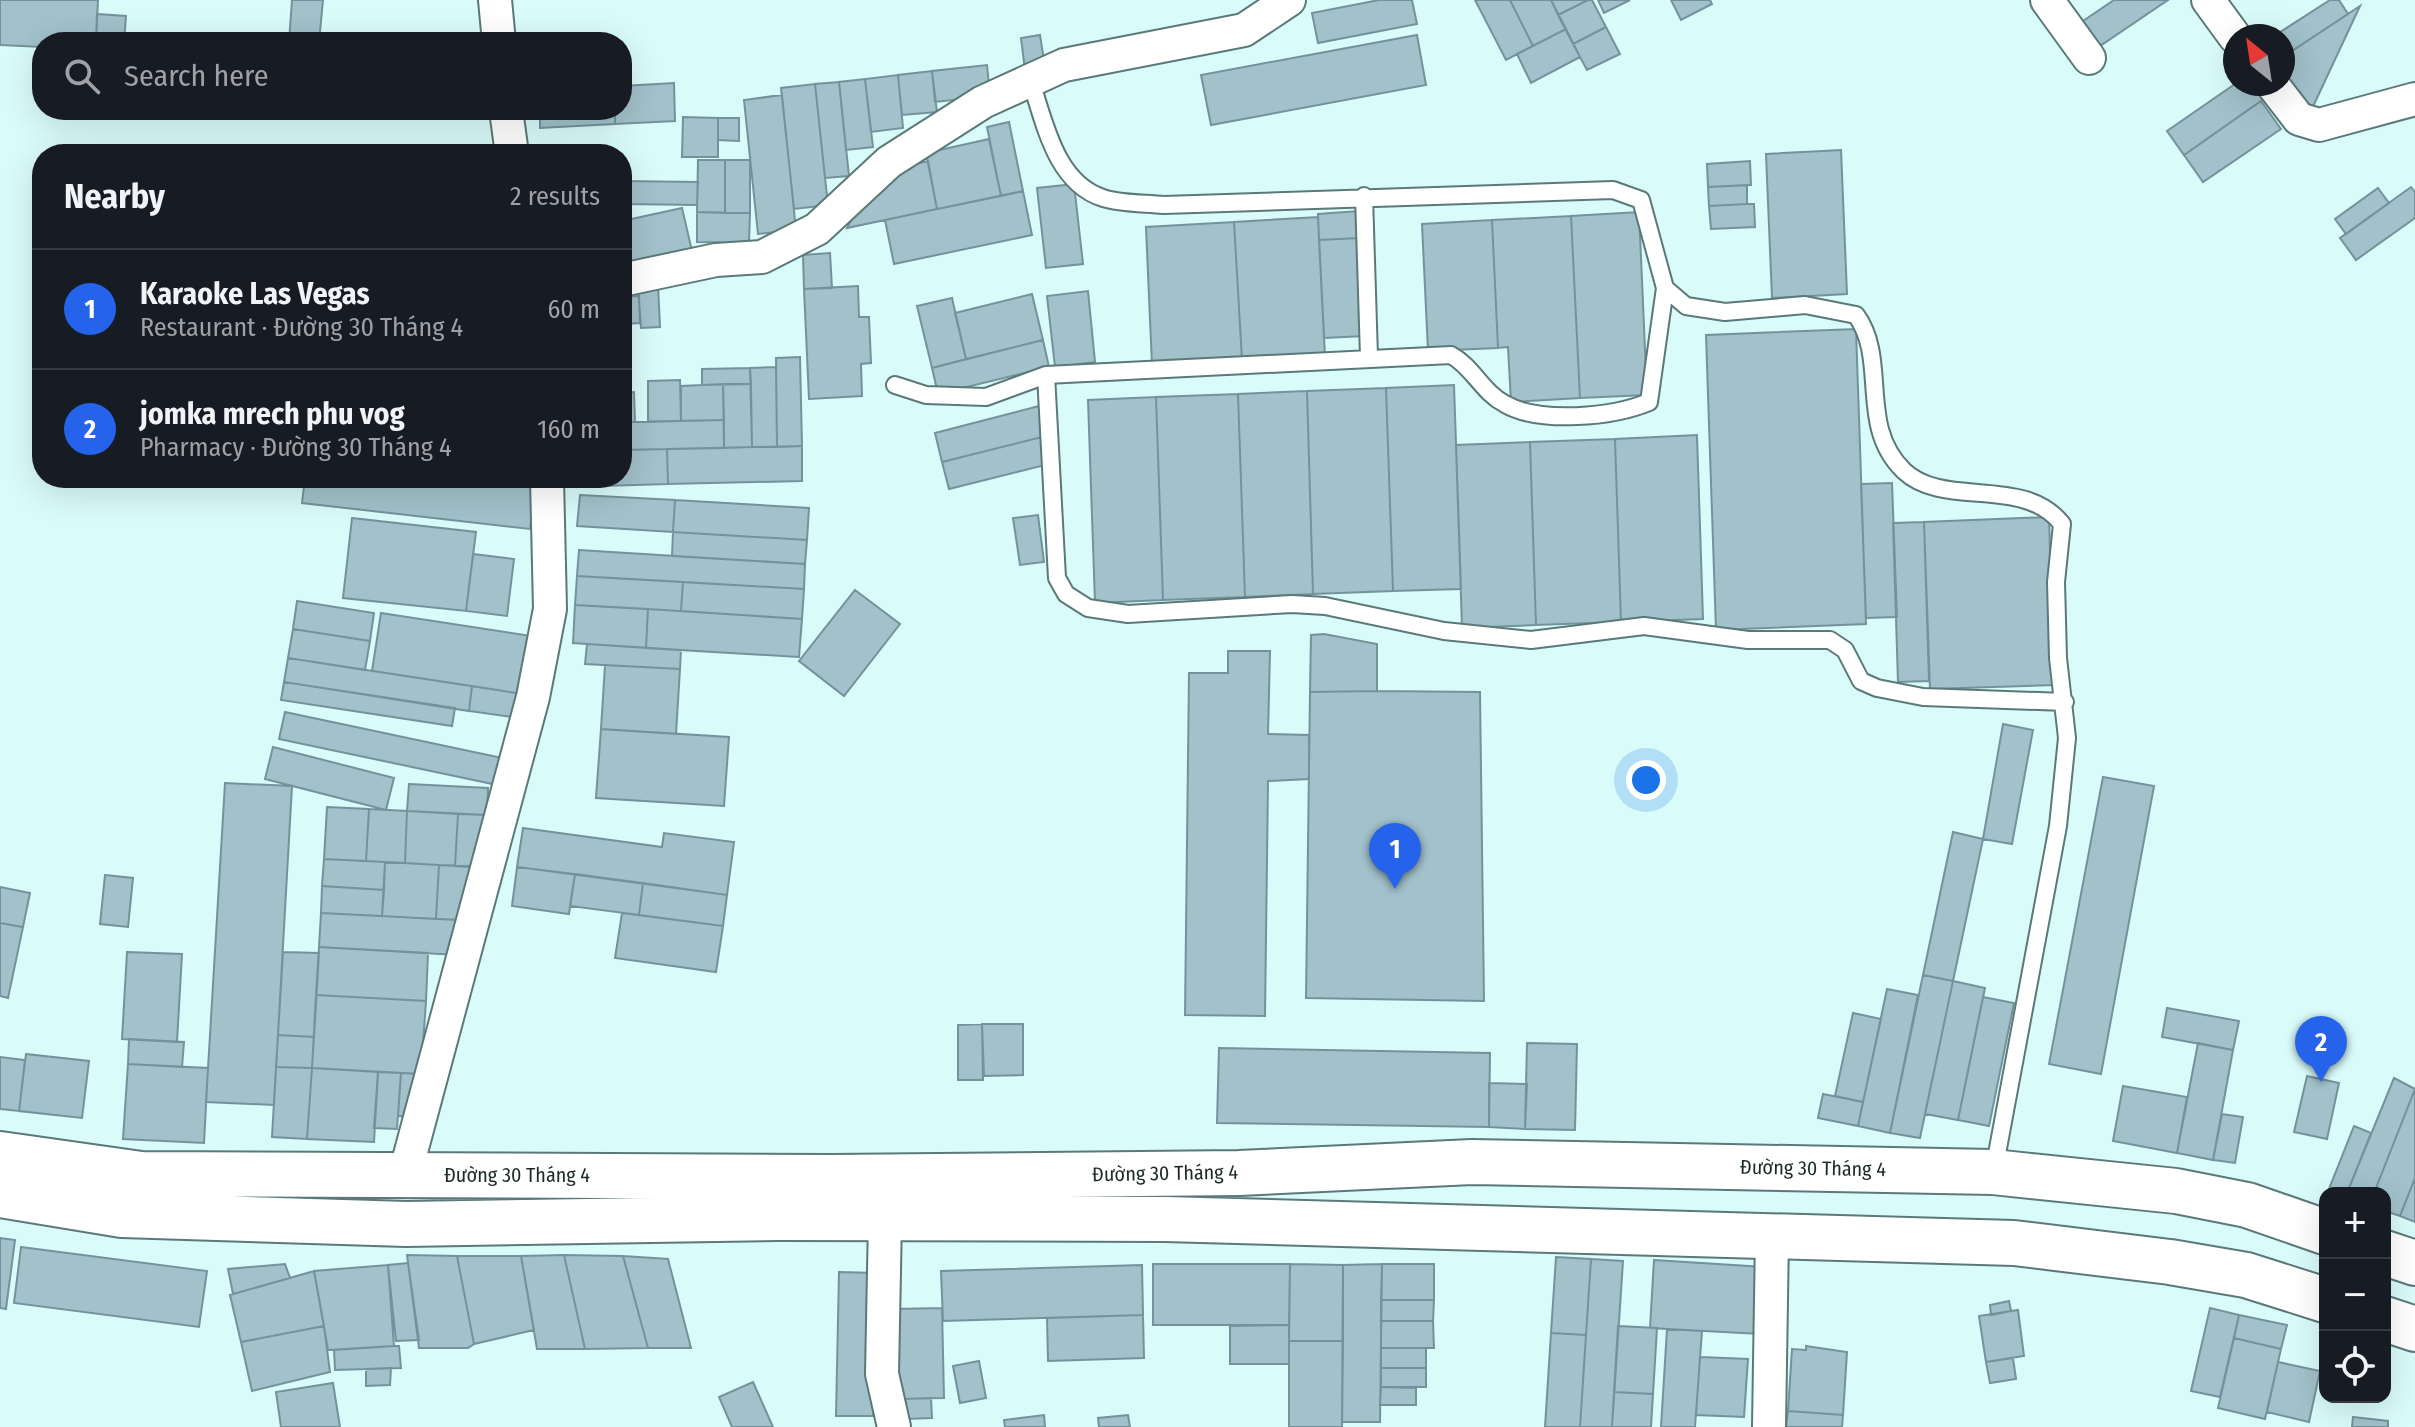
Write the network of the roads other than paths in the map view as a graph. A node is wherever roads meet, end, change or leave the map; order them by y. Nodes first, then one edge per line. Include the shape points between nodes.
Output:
1 (495, 0) edge
2 (1289, 0) edge
3 (2047, 0) edge
4 (2208, 0) edge
5 (2226, 24) edge
6 (498, 32) edge
7 (2089, 58) dead end
8 (1031, 82) junction
9 (2281, 96) edge
10 (2415, 99) edge
11 (507, 120) edge
12 (511, 144) edge
13 (1364, 196) junction
14 (632, 278) edge
15 (1665, 288) junction
16 (1369, 357) junction
17 (1046, 375) junction
18 (895, 385) dead end
19 (547, 488) edge
20 (2065, 702) junction
21 (0, 1154) edge
22 (1472, 1162) junction
23 (1993, 1172) junction
24 (405, 1174) junction
25 (0, 1195) edge
26 (885, 1219) junction
27 (406, 1224) junction
28 (1461, 1230) junction
29 (2319, 1230) edge
30 (1772, 1236) junction
31 (2391, 1255) edge
32 (2415, 1263) edge
33 (2319, 1298) edge
34 (2391, 1321) edge
35 (2415, 1329) edge
36 (894, 1427) edge
37 (1769, 1427) edge

1 - 6 street
2 - 8 street via 1244,30 1064,65
3 - 7 street
4 - 5 street
8 - 13 lane via 1056,154 1079,186 1104,199 1164,205
8 - 14 street via 937,129 889,162 817,229 762,257 716,260
9 - 10 street via 2299,119 2319,125
11 - 12 street
13 - 15 lane via 1613,190 1641,200
13 - 16 lane
15 - 16 lane via 1649,402 1625,412 1538,415 1505,404 1451,355
15 - 20 lane via 1686,306 1725,312 1805,305 1856,315 1867,341 1879,429 1889,454 1905,472 1940,488 2044,504 2055,515 2062,524 2056,582
16 - 17 lane
17 - 18 lane via 986,397 926,395
17 - 20 lane via 1057,578 1066,594 1088,608 1128,614 1325,606 1444,631 1531,640 1644,626 1748,640 1830,640 1845,650 1861,681 1877,688 1923,697
19 - 24 street via 550,609 533,697
20 - 23 lane via 2067,738 2058,826
21 - 24 main road, Đường 30 Tháng 4 via 141,1174
22 - 23 main road, Đường 30 Tháng 4
22 - 24 main road, Đường 30 Tháng 4 via 1224,1173
22 - 28 main road
23 - 29 main road, Đường 30 Tháng 4 via 2176,1191 2247,1205
24 - 27 main road
25 - 27 main road via 122,1215
26 - 27 main road
26 - 28 main road via 1193,1219
26 - 36 street via 882,1374
28 - 30 main road
30 - 33 main road via 2029,1245 2246,1275
30 - 37 street
31 - 32 main road
34 - 35 main road

